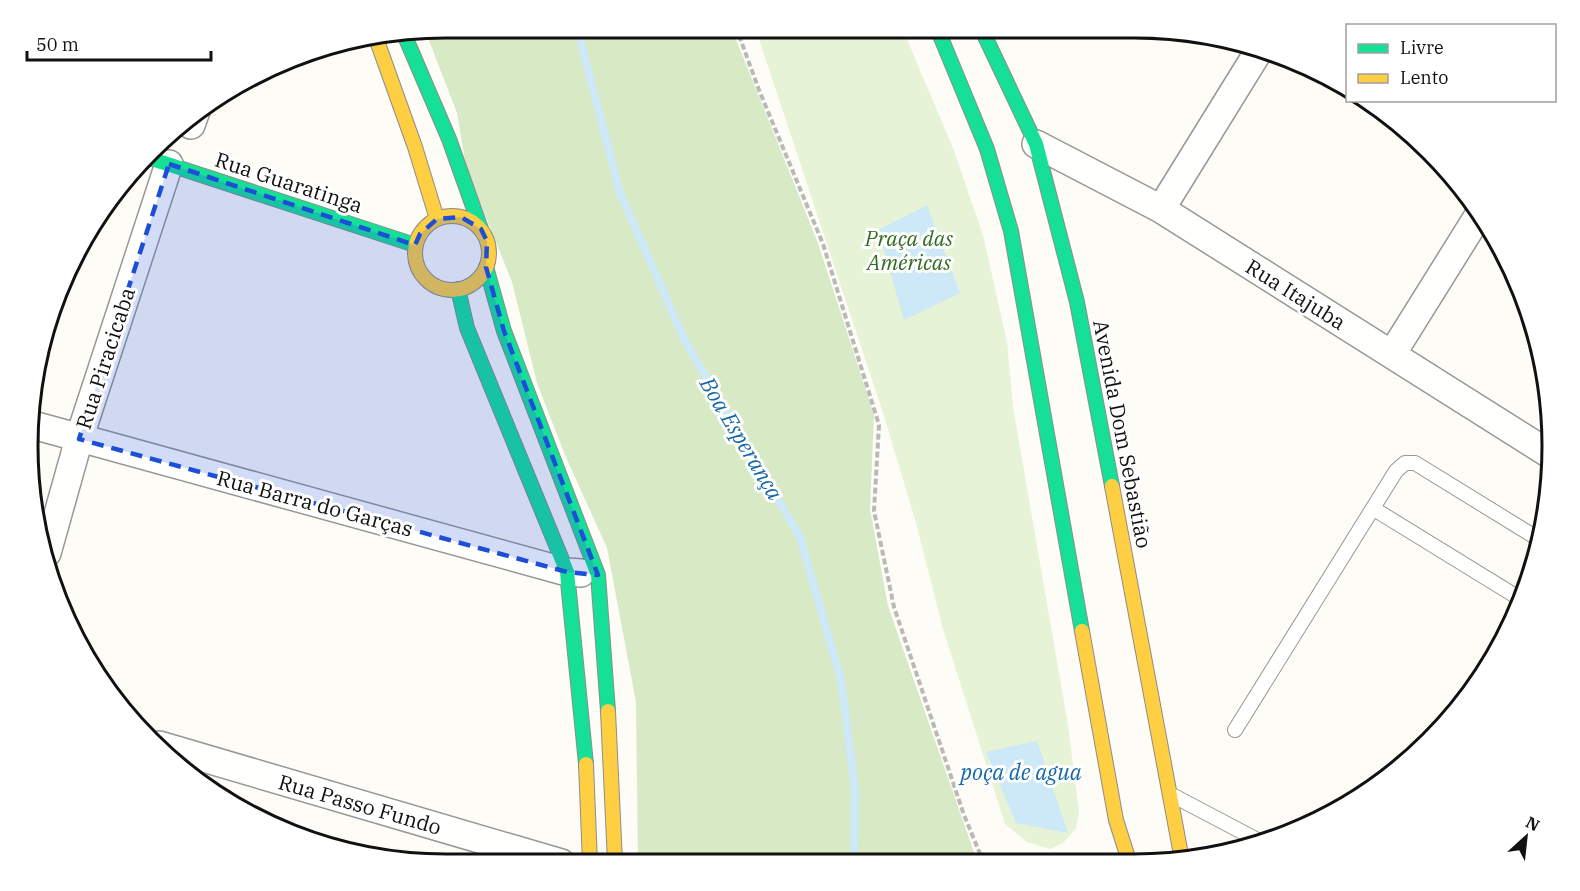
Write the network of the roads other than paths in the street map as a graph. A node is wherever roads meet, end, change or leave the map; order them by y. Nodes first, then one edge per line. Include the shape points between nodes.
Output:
1 (941, 38) edge
2 (986, 38) edge
3 (406, 39) edge
4 (378, 43) edge
5 (1256, 56) edge
6 (1036, 144) junction
7 (159, 161) edge
8 (1161, 209) junction
9 (437, 219) junction
10 (1475, 221) edge
11 (481, 229) junction
12 (415, 245) junction
13 (486, 267) junction
14 (458, 289) junction
15 (1392, 354) junction
16 (38, 427) edge
17 (79, 439) junction
18 (1542, 449) edge
19 (1374, 510) junction
20 (1533, 535) edge
21 (49, 543) edge
22 (567, 572) junction
23 (598, 575) junction
24 (1514, 595) edge
25 (1235, 730) dead end
26 (173, 749) edge
27 (1168, 793) junction
28 (1251, 837) edge
29 (1180, 851) edge
30 (530, 854) edge
31 (590, 854) edge
32 (615, 854) edge
33 (1127, 854) edge

1 - 33 street via 987,149 1011,231 1116,820
2 - 6 street, Avenida Dom Sebastião
3 - 11 street via 449,139
4 - 9 street
5 - 8 street
6 - 8 street, Rua Itajuba
6 - 27 street, Avenida Dom Sebastião via 1077,302
7 - 12 street, Rua Guaratinga
7 - 17 street, Rua Piracicaba
8 - 15 street, Rua Itajuba
9 - 11 street via 461,217
9 - 12 street via 420,234
10 - 15 street
11 - 13 street via 489,254
12 - 14 street via 415,259 430,283 443,289
13 - 14 street via 479,278
13 - 23 street via 504,331
14 - 22 street via 467,328
15 - 18 street, Rua Itajuba
16 - 17 street, Rua Barra do Garças
17 - 21 street, Rua Piracicaba
17 - 22 street, Rua Barra do Garças
19 - 20 lane via 1396,471 1405,463 1415,462
19 - 24 lane
19 - 25 lane
22 - 23 street, Rua Barra do Garças
22 - 31 street via 586,765
23 - 32 street
26 - 30 street, Rua Passo Fundo
27 - 28 lane
27 - 29 street, Avenida Dom Sebastião

